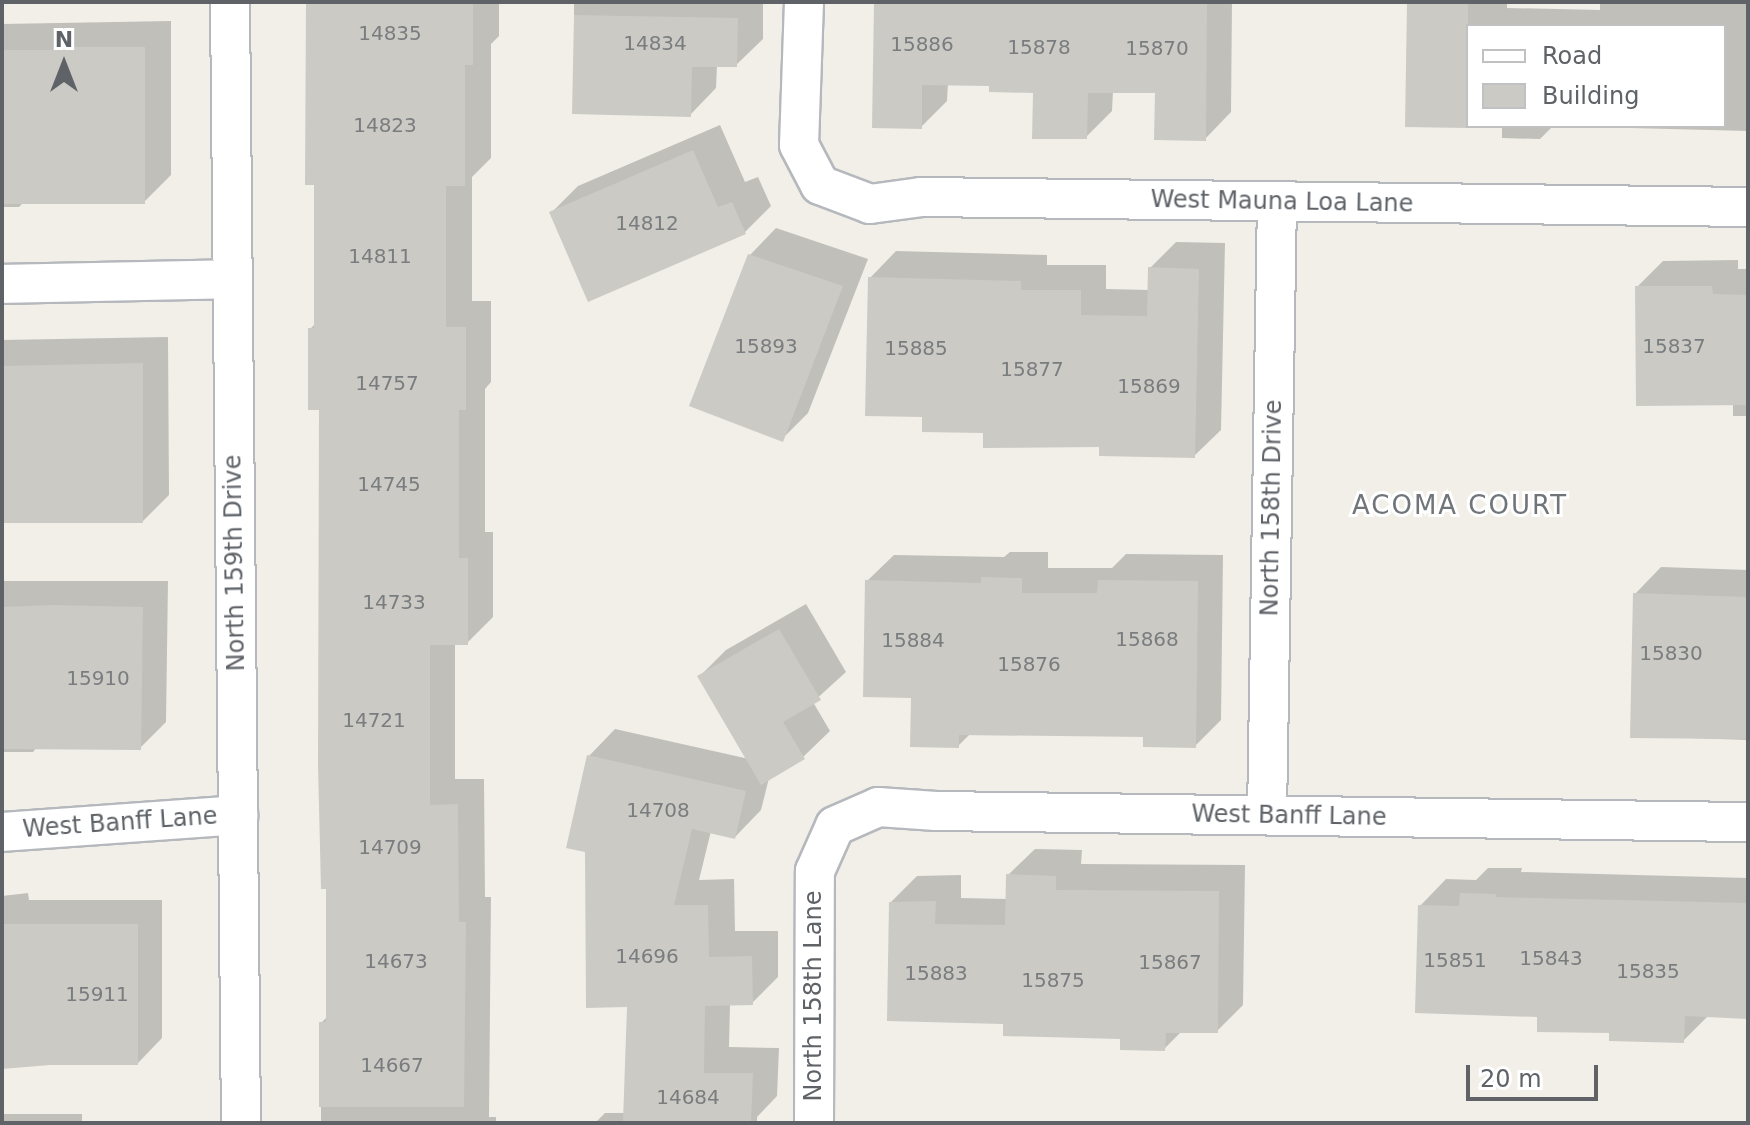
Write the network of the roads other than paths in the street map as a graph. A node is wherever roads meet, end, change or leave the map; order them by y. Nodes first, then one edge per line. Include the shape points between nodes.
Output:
1 (230, 2) edge
2 (804, 2) edge
3 (1277, 202) junction
4 (1748, 207) edge
5 (233, 279) junction
6 (2, 284) edge
7 (238, 815) junction
8 (1267, 815) junction
9 (1748, 822) edge
10 (835, 826) joint
11 (2, 832) edge
12 (241, 1123) edge
13 (814, 1123) edge

1 - 5 street, North 159th Drive
2 - 3 street, West Mauna Loa Lane via 799,145 820,185 870,204 921,197
3 - 4 street, West Mauna Loa Lane
3 - 8 street, North 158th Drive
5 - 6 street
5 - 7 street, North 159th Drive
7 - 11 street, West Banff Lane
7 - 12 street, North 159th Drive
8 - 9 street, West Banff Lane
8 - 10 street, West Banff Lane via 878,807
10 - 13 street, North 158th Lane via 815,871

